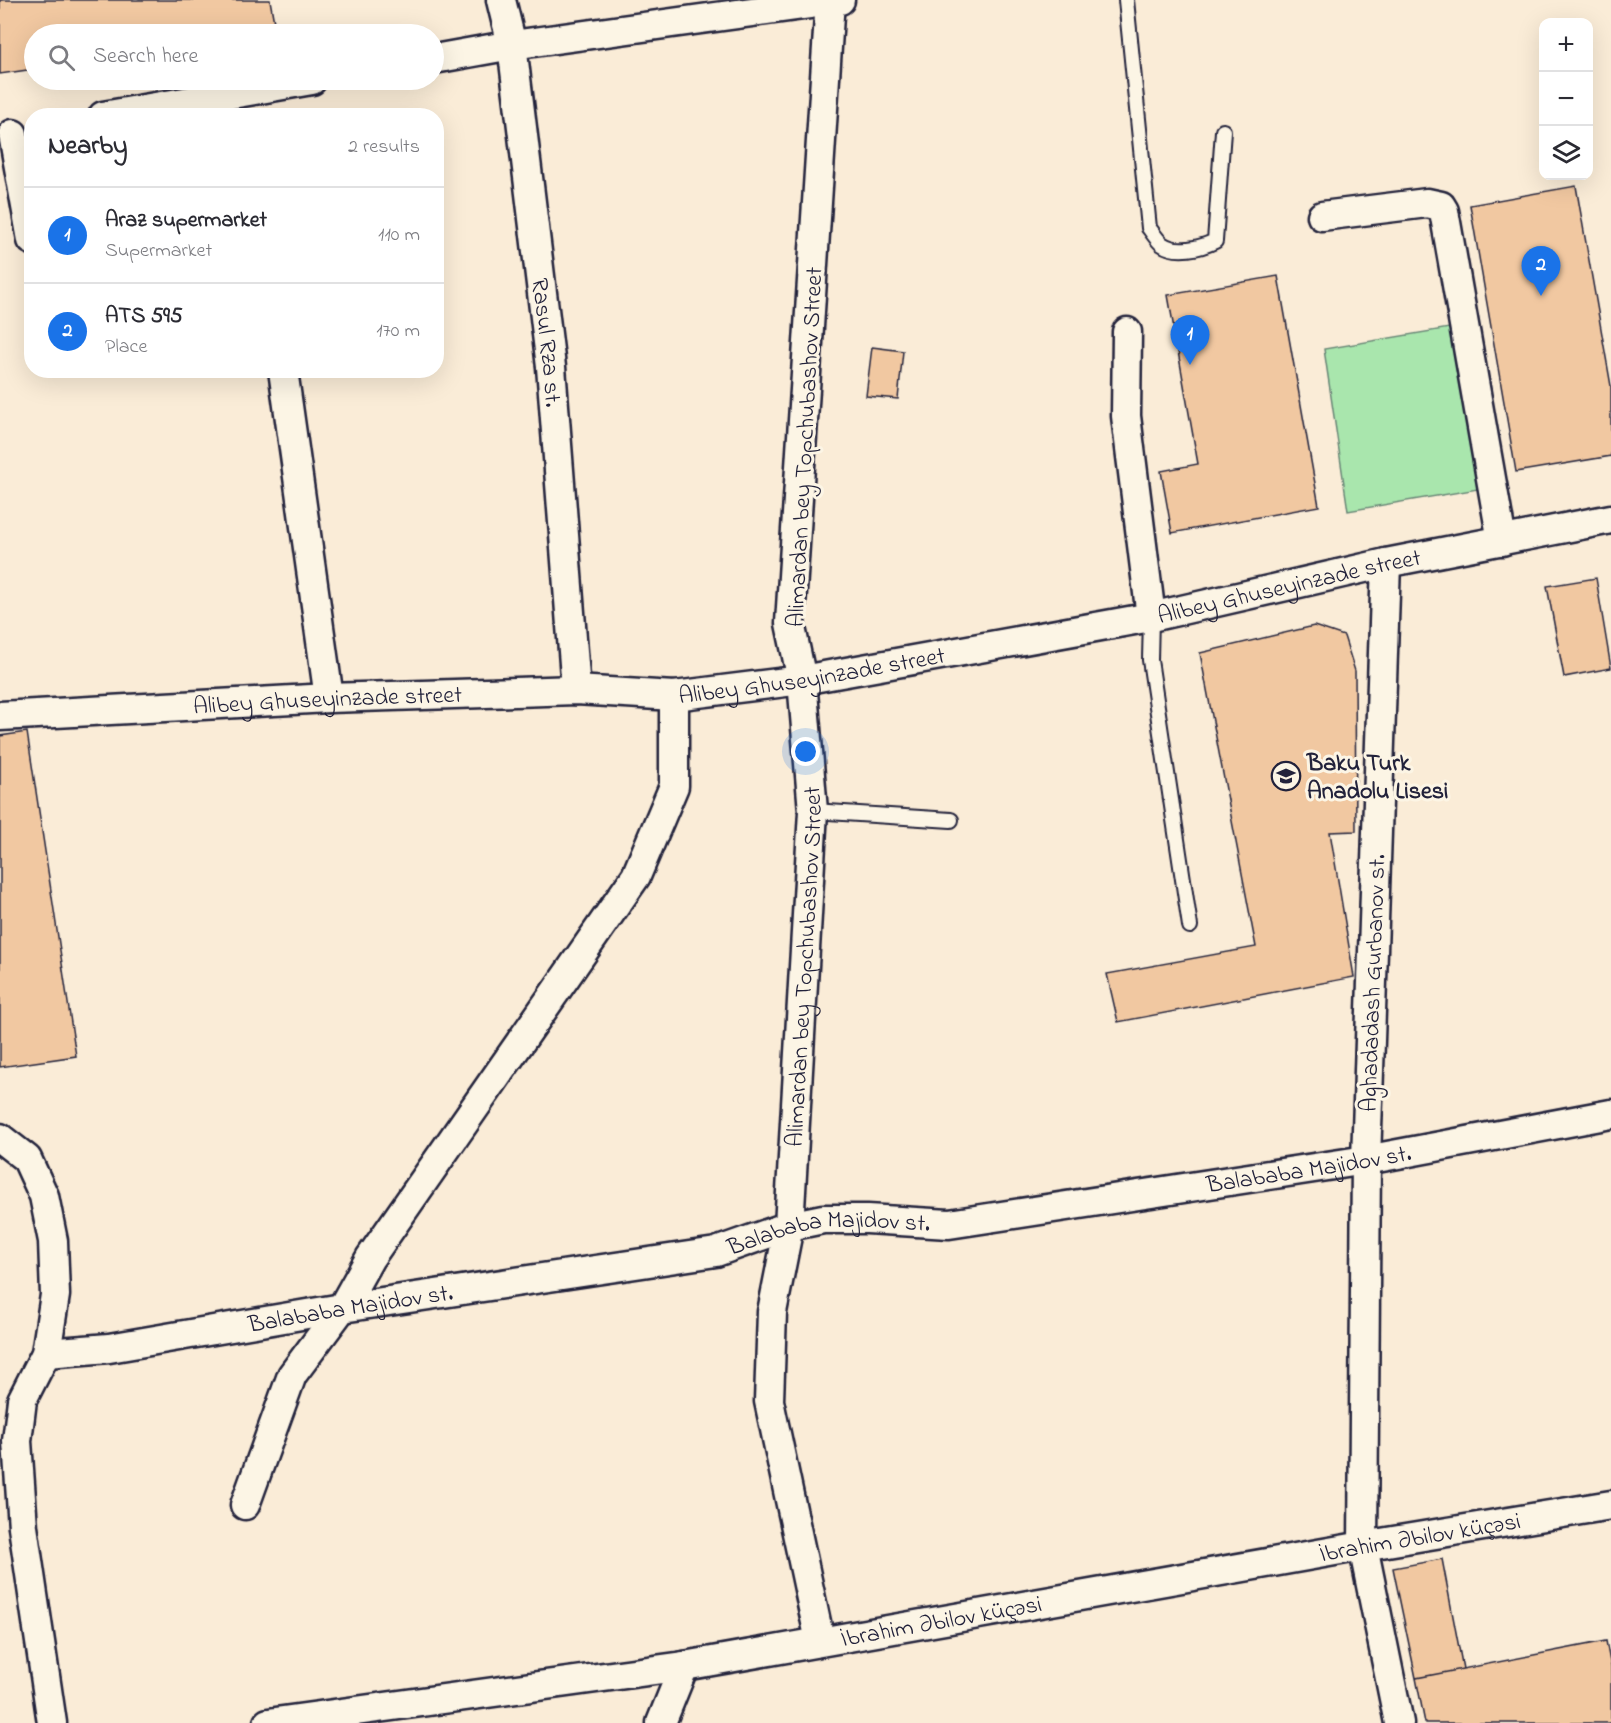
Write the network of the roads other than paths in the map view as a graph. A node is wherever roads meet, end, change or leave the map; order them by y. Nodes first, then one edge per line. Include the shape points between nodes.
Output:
1 (501, 0) edge
2 (833, 0) edge
3 (1126, 0) edge
4 (512, 45) junction
5 (444, 57) edge
6 (254, 90) edge
7 (149, 108) edge
8 (1223, 131) dead end
9 (15, 134) edge
10 (24, 190) edge
11 (1322, 216) dead end
12 (1127, 332) dead end
13 (284, 378) edge
14 (1611, 519) edge
15 (1502, 541) junction
16 (1386, 564) junction
17 (1151, 617) junction
18 (802, 680) junction
19 (576, 690) junction
20 (674, 696) junction
21 (329, 698) junction
22 (0, 716) edge
23 (813, 811) junction
24 (951, 820) dead end
25 (1190, 926) dead end
26 (1611, 1114) edge
27 (0, 1138) edge
28 (1366, 1160) junction
29 (789, 1226) junction
30 (342, 1308) junction
31 (46, 1353) junction
32 (245, 1505) dead end
33 (1611, 1505) edge
34 (1363, 1546) junction
35 (820, 1641) junction
36 (684, 1666) junction
37 (52, 1723) edge
38 (268, 1723) edge
39 (660, 1723) edge
40 (1399, 1723) edge

1 - 4 street, Rasul Rza st.
2 - 4 street
2 - 18 street, Alimardan bey Topchubashov Street via 790,623
3 - 8 lane via 1149,228 1164,245 1190,250 1215,241
4 - 5 street
4 - 19 street, Rasul Rza st. via 551,367
6 - 7 street
9 - 10 street
11 - 15 street via 1426,203 1441,206 1444,211
12 - 17 street via 1126,416
13 - 21 street
14 - 15 street, Alibey Ghuseyinzade street
15 - 16 street, Alibey Ghuseyinzade street
16 - 17 street, Alibey Ghuseyinzade street
16 - 28 street, Aghadadash Gurbanov st.
17 - 18 street, Alibey Ghuseyinzade street
17 - 25 lane via 1150,660
18 - 20 street, Alibey Ghuseyinzade street
18 - 23 street, Alimardan bey Topchubashov Street
19 - 20 street, Alibey Ghuseyinzade street
19 - 21 street, Alibey Ghuseyinzade street
20 - 30 street via 674,786 636,876 370,1258
21 - 22 street, Alibey Ghuseyinzade street
23 - 24 lane
23 - 29 street, Alimardan bey Topchubashov Street
26 - 28 street, Balababa Majidov st.
27 - 31 street via 27,1160 44,1196 49,1219 55,1295
28 - 29 street, Balababa Majidov st. via 950,1224 824,1219
28 - 34 street, Aghadadash Gurbanov st.
29 - 30 street, Balababa Majidov st. via 716,1252
29 - 35 street, Alimardan bey Topchubashov Street via 772,1312 769,1401
30 - 31 street, Balababa Majidov st. via 110,1348
30 - 32 street via 292,1375
31 - 37 street via 22,1400 17,1441 22,1527
33 - 34 street, İbrahim Əbilov küçəsi
34 - 35 street, İbrahim Əbilov küçəsi
34 - 40 street, Aghadadash Gurbanov st.
35 - 36 street, İbrahim Əbilov küçəsi
36 - 38 street, İbrahim Əbilov küçəsi
36 - 39 street

